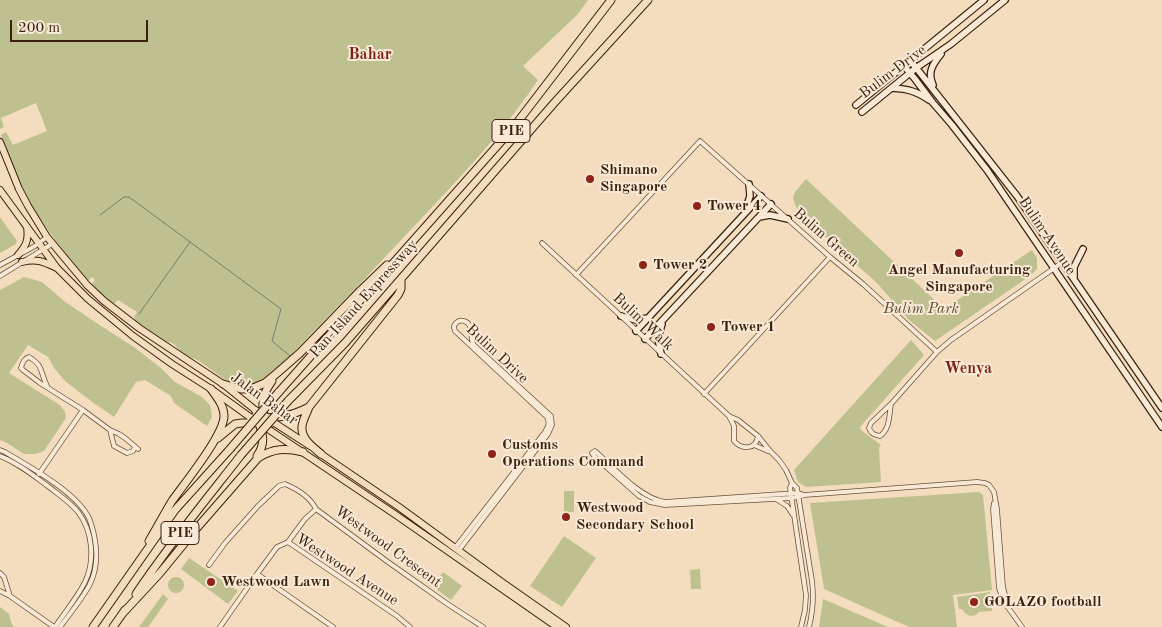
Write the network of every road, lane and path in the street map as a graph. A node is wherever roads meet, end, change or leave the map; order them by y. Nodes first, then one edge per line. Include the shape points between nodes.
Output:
1 (611, 0) edge
2 (648, 0) edge
3 (984, 0) edge
4 (1005, 0) edge
5 (951, 44) junction
6 (910, 60) junction
7 (904, 66) junction
8 (916, 68) junction
9 (910, 73) junction
10 (892, 88) junction
11 (934, 90) junction
12 (932, 103) junction
13 (856, 105) joint
14 (862, 112) joint
15 (0, 142) edge
16 (749, 184) junction
17 (0, 190) edge
18 (761, 196) junction
19 (770, 204) junction
20 (744, 214) junction
21 (759, 217) junction
22 (788, 219) junction
23 (27, 226) junction
24 (47, 237) junction
25 (39, 242) junction
26 (52, 244) junction
27 (542, 244) dead end
28 (44, 249) junction
29 (1083, 249) dead end
30 (401, 254) junction
31 (18, 255) junction
32 (830, 257) junction
33 (22, 262) junction
34 (1063, 262) junction
35 (0, 265) edge
36 (57, 268) junction
37 (1054, 269) junction
38 (576, 275) junction
39 (0, 276) edge
40 (1074, 278) junction
41 (402, 279) junction
42 (620, 316) junction
43 (648, 318) junction
44 (664, 320) junction
45 (636, 331) junction
46 (645, 339) junction
47 (938, 352) junction
48 (661, 354) junction
49 (276, 374) junction
50 (223, 384) junction
51 (47, 386) junction
52 (211, 389) junction
53 (704, 394) junction
54 (891, 404) junction
55 (309, 407) junction
56 (1162, 408) edge
57 (83, 410) junction
58 (729, 416) junction
59 (262, 420) junction
60 (1162, 427) edge
61 (110, 430) junction
62 (758, 436) junction
63 (212, 443) junction
64 (754, 444) junction
65 (0, 450) edge
66 (302, 452) junction
67 (770, 452) junction
68 (321, 454) junction
69 (0, 456) edge
70 (253, 463) junction
71 (39, 473) junction
72 (36, 478) junction
73 (792, 483) junction
74 (791, 495) junction
75 (798, 495) junction
76 (774, 498) junction
77 (399, 507) junction
78 (316, 509) junction
79 (396, 516) junction
80 (794, 517) junction
81 (288, 542) junction
82 (457, 549) junction
83 (141, 559) junction
84 (209, 565) dead end
85 (0, 573) edge
86 (257, 574) junction
87 (0, 591) edge
88 (10, 596) junction
89 (123, 613) junction
90 (54, 627) edge
91 (60, 627) edge
92 (93, 627) edge
93 (113, 627) edge
94 (220, 627) edge
95 (332, 627) edge
96 (410, 627) edge
97 (484, 627) edge
98 (556, 627) edge
99 (566, 627) edge
100 (801, 627) edge
101 (809, 627) edge
102 (1022, 627) edge

1 - 30 highway, Pan-Island Expressway / PIE via 513,128
2 - 41 highway, Pan-Island Expressway / PIE
3 - 6 street, Bulim Drive
4 - 5 street, Bulim Drive
5 - 8 street, Bulim Drive
5 - 11 street via 934,63 930,74
6 - 7 street, Bulim Drive
6 - 8 street, Bulim Avenue
7 - 9 street, Bulim Avenue
7 - 13 street, Bulim Drive
8 - 9 street, Bulim Drive
8 - 11 street, Bulim Avenue
9 - 10 street, Bulim Drive
9 - 12 street, Bulim Avenue
10 - 12 street via 911,90
10 - 14 street, Bulim Drive
11 - 34 street, Bulim Avenue via 1017,196
12 - 37 street, Bulim Avenue via 987,170
13 - 14 street, Bulim Drive
15 - 24 main road, Jalan Bahar via 24,197
16 - 18 street, Bulim Green
16 - 20 street via 749,203
16 - 38 street, Bulim Green via 700,141
17 - 23 main road, Jalan Bahar
18 - 19 street, Bulim Green
18 - 20 street
19 - 21 street
19 - 22 street, Bulim Green
20 - 43 street
21 - 22 street
21 - 44 street
22 - 32 street, Bulim Green
23 - 25 main road, Jalan Bahar
23 - 31 main road via 28,238
24 - 25 street
24 - 26 main road, Jalan Bahar
25 - 28 main road, Jalan Bahar
25 - 31 street
26 - 28 street
26 - 50 main road, Jalan Bahar via 104,301
27 - 38 street, Bulim Walk
28 - 33 street
28 - 36 main road, Jalan Bahar
29 - 40 street via 1074,267
30 - 49 highway
30 - 83 highway, Pan-Island Expressway / PIE, bridge via 175,510
31 - 35 street
32 - 47 street, Bulim Green
32 - 53 street
33 - 36 main road via 41,261
33 - 39 street
34 - 37 street
34 - 40 street, Bulim Avenue
36 - 52 main road, Jalan Bahar via 126,330
37 - 47 street via 950,340
37 - 60 street, Bulim Avenue
38 - 42 street, Bulim Walk
40 - 56 street, Bulim Avenue
41 - 55 highway via 394,299
41 - 89 highway, Pan-Island Expressway / PIE, bridge via 241,456 163,555
42 - 43 street via 636,320
42 - 45 street, Bulim Walk
43 - 45 street
44 - 46 street
44 - 48 street via 658,338
45 - 46 street, Bulim Walk
46 - 48 street, Bulim Walk
47 - 54 street
48 - 53 street, Bulim Walk
49 - 50 highway via 251,390
49 - 59 highway via 263,398
50 - 59 main road, Jalan Bahar
51 - 51 street via 21,368 26,358 38,362
51 - 57 street
52 - 59 main road, Jalan Bahar
52 - 63 highway via 221,404 224,416 222,427
53 - 58 street, Bulim Walk
54 - 54 street via 885,432 880,436 874,435 869,428
55 - 59 highway via 296,414
55 - 68 highway via 302,426 303,434
57 - 61 street
57 - 71 street
58 - 62 street, Bulim Walk
58 - 64 street, Bulim Walk via 738,446 746,448
59 - 63 highway via 235,424
59 - 66 main road, Jalan Bahar
59 - 68 main road, Jalan Bahar
59 - 70 highway via 263,444
61 - 61 street via 125,438 135,450 127,453 114,446
62 - 64 street
62 - 67 street, Bulim Walk
63 - 83 highway via 171,503
64 - 67 street, Bulim Walk
65 - 71 street
66 - 70 highway via 277,449 265,453
66 - 79 main road, Jalan Bahar
67 - 73 street, Bulim Walk via 779,460
68 - 77 main road, Jalan Bahar
69 - 72 street
70 - 89 highway
71 - 72 street
71 - 91 street via 77,502 88,518 95,538 96,561 91,580
72 - 90 street via 79,514 90,538 85,582
73 - 74 street
73 - 75 street, Bulim Walk
74 - 75 street
74 - 76 street
74 - 76 street via 658,501 642,493 595,451 592,453 639,496 655,504
74 - 80 street
75 - 101 street via 814,594
75 - 102 street via 978,482 989,485 995,501 999,588 1004,602
76 - 80 street via 787,506
77 - 79 main road via 402,513
77 - 82 main road, Jalan Bahar
78 - 81 street, Westwood Crescent
78 - 84 street via 310,500 283,484 258,506
78 - 97 street, Westwood Crescent via 448,605
79 - 98 main road, Jalan Bahar
80 - 100 street via 806,594
81 - 86 street, Westwood Avenue via 277,547
81 - 96 street, Westwood Avenue
82 - 82 street, Bulim Drive via 549,424 547,417 455,332 455,324 461,320 471,328 472,342 476,347 551,416 552,425
82 - 99 main road, Jalan Bahar
83 - 92 highway, Pan-Island Expressway / PIE
85 - 88 street
86 - 94 street, Westwood Avenue
86 - 95 street
87 - 88 street
88 - 90 street
89 - 93 highway, Pan-Island Expressway / PIE

